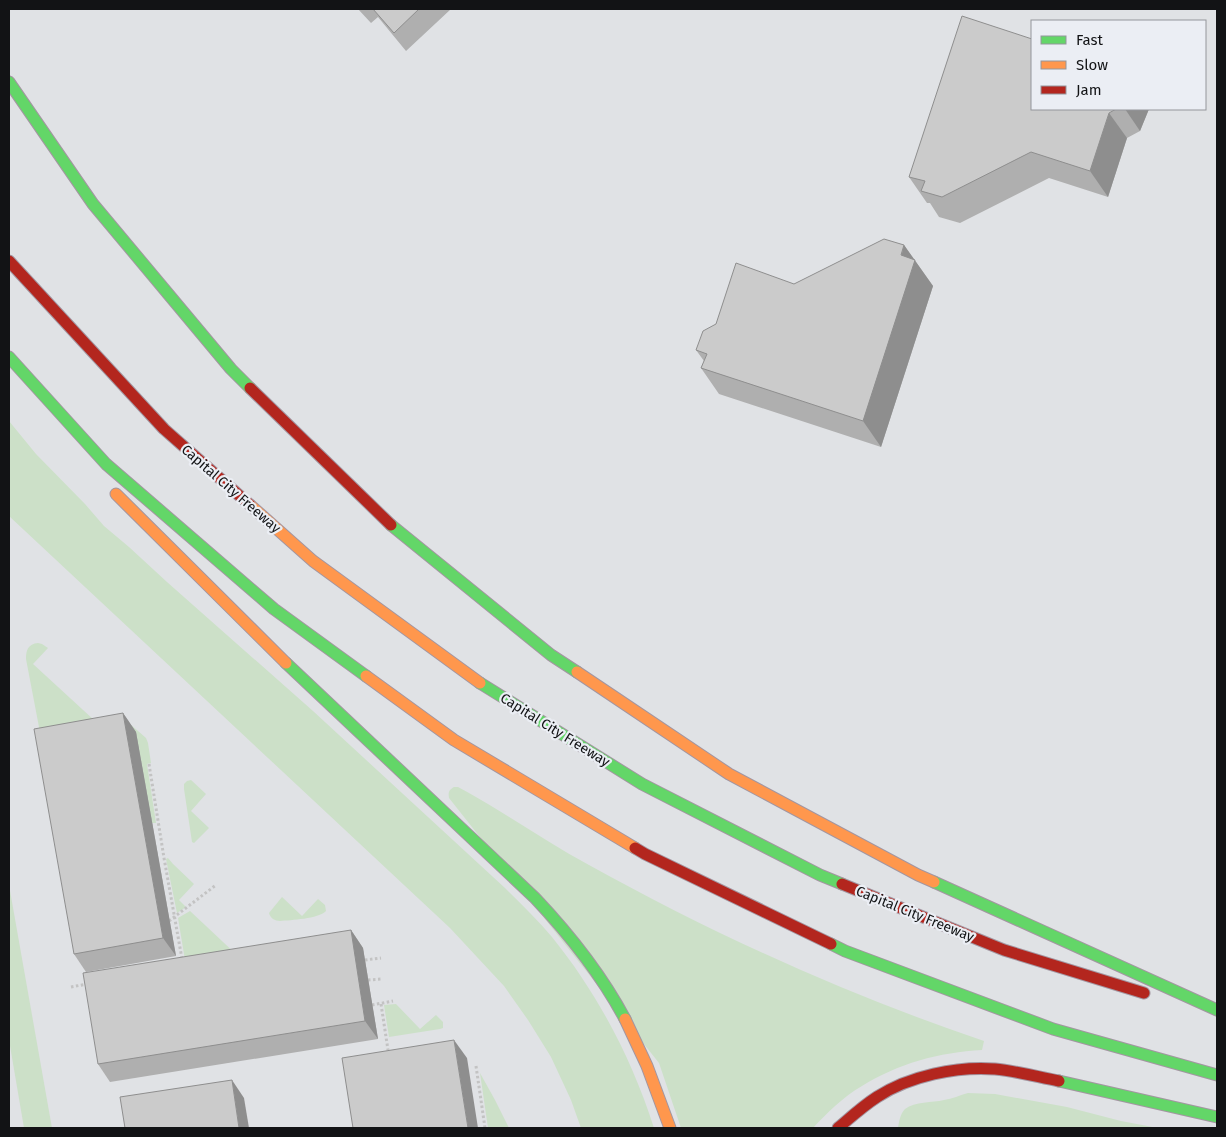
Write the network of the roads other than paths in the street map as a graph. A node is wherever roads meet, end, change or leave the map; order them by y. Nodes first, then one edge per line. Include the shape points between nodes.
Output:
1 (9, 82) edge
2 (9, 261) edge
3 (9, 357) edge
4 (9, 364) edge
5 (48, 416) dead end
6 (110, 488) dead end
7 (1152, 995) dead end
8 (1171, 1001) dead end
9 (1217, 1010) edge
10 (1217, 1015) edge
11 (1217, 1075) edge
12 (1217, 1117) edge
13 (670, 1128) edge
14 (838, 1128) edge

1 - 9 highway via 93,204 231,369 384,519 551,655 729,774 910,871
2 - 7 highway, Capital City Freeway via 164,429 313,561 473,679 642,784 820,875 1004,950
3 - 11 highway via 106,464 274,609 454,740 645,854 845,951 1053,1029
4 - 5 highway
6 - 13 highway via 289,667 547,909 596,970 618,1007 638,1044
8 - 10 highway
12 - 14 highway via 1021,1073 968,1069 914,1080 882,1094

